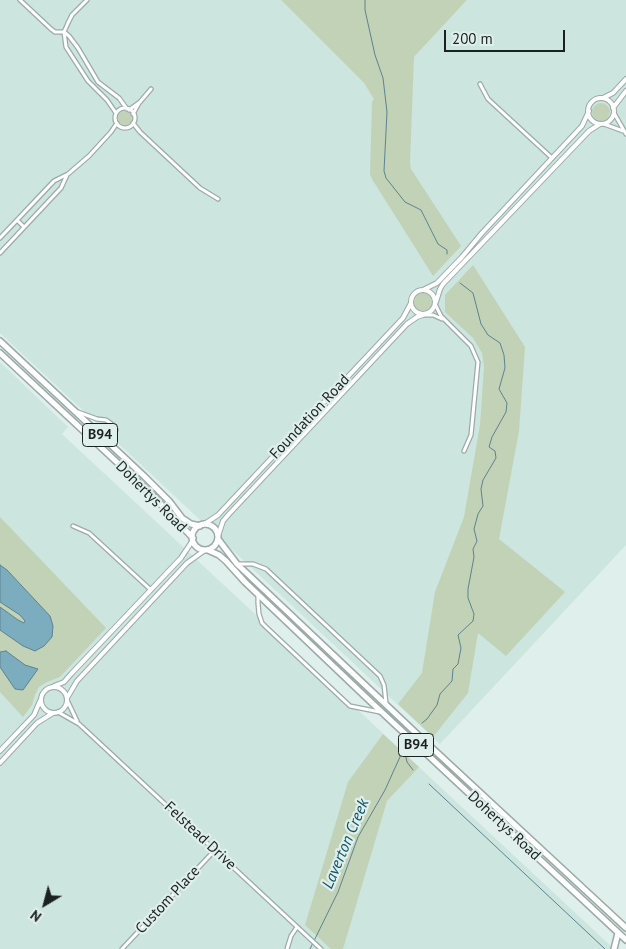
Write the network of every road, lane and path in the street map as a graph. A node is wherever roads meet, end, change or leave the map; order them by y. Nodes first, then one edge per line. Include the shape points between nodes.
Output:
1 (20, 0) edge
2 (87, 0) edge
3 (64, 32) junction
4 (626, 79) edge
5 (480, 84) dead end
6 (103, 86) junction
7 (151, 89) dead end
8 (626, 91) edge
9 (98, 92) junction
10 (601, 99) junction
11 (140, 102) junction
12 (613, 108) junction
13 (128, 109) junction
14 (588, 111) junction
15 (614, 113) junction
16 (116, 114) junction
17 (133, 114) junction
18 (133, 122) junction
19 (117, 123) junction
20 (602, 124) junction
21 (121, 127) junction
22 (129, 127) junction
23 (139, 131) junction
24 (111, 132) junction
25 (625, 133) edge
26 (552, 158) junction
27 (68, 174) junction
28 (218, 199) dead end
29 (16, 220) junction
30 (24, 227) junction
31 (0, 238) edge
32 (0, 253) edge
33 (423, 290) junction
34 (410, 303) junction
35 (435, 303) junction
36 (424, 315) junction
37 (445, 320) junction
38 (0, 341) edge
39 (0, 354) edge
40 (41, 381) junction
41 (36, 387) junction
42 (72, 410) junction
43 (112, 446) junction
44 (464, 451) dead end
45 (202, 525) junction
46 (73, 526) dead end
47 (218, 538) junction
48 (193, 539) junction
49 (206, 550) junction
50 (238, 564) junction
51 (151, 590) junction
52 (258, 595) junction
53 (94, 650) junction
54 (101, 656) junction
55 (54, 686) junction
56 (41, 699) junction
57 (67, 699) junction
58 (386, 704) junction
59 (56, 712) junction
60 (381, 712) junction
61 (79, 724) junction
62 (0, 751) edge
63 (0, 763) edge
64 (215, 850) junction
65 (618, 921) junction
66 (626, 922) edge
67 (297, 927) junction
68 (626, 928) edge
69 (618, 933) junction
70 (626, 940) edge
71 (122, 949) edge
72 (287, 949) edge
73 (321, 949) edge
74 (614, 949) edge

1 - 3 street via 51,30
2 - 3 street via 72,15
3 - 6 street
3 - 9 street via 70,53
4 - 10 street
5 - 26 street via 488,99
6 - 9 street
6 - 13 street
7 - 11 street
8 - 12 street
9 - 16 street
10 - 12 street via 608,101
10 - 14 street via 594,101
11 - 13 street
11 - 17 street
12 - 15 street
13 - 16 street via 121,109
13 - 17 street
14 - 20 street via 590,118
14 - 26 street via 582,126
15 - 20 street via 611,120
15 - 25 street
16 - 19 street
17 - 18 street
18 - 22 street
18 - 23 street
19 - 21 street
19 - 24 street
20 - 25 street
20 - 35 street via 590,130 443,284
21 - 22 street
21 - 24 street
22 - 23 street
23 - 28 street via 200,188
24 - 27 street
26 - 33 street via 440,281
27 - 29 street via 54,181
27 - 30 street via 61,188
29 - 30 street
29 - 31 street
30 - 32 street
33 - 34 street via 413,295
33 - 35 street via 430,292
34 - 36 street via 416,313
34 - 45 street, Foundation Road via 399,322 218,515
35 - 36 street via 432,311
35 - 37 street
36 - 37 street via 432,314
36 - 47 street, Foundation Road via 407,324 227,516 220,526
37 - 44 street via 468,342 478,362 472,435
38 - 40 main road, Dohertys Road / B94
39 - 41 main road, Dohertys Road / B94
40 - 41 main road
40 - 42 main road, Dohertys Road / B94
41 - 48 main road, Dohertys Road / B94 via 162,505
42 - 43 main road, Dohertys Road / B94
42 - 43 street, Dohertys Road via 113,425 116,430
43 - 45 main road, Dohertys Road / B94 via 182,518 191,524
45 - 47 main road, B94 via 213,527
45 - 48 main road via 194,531
46 - 51 street via 89,533
47 - 49 main road via 214,546
47 - 50 main road, Dohertys Road / B94
48 - 49 main road, B94 via 196,546
48 - 51 street via 181,558
49 - 52 main road, Dohertys Road / B94 via 222,557
49 - 54 street via 187,563
50 - 58 main road, Dohertys Road / B94
50 - 58 street via 253,564 266,569 380,676
51 - 53 street
52 - 60 main road, Dohertys Road / B94
52 - 60 street via 259,614 266,627 350,706
53 - 54 street
53 - 55 street via 64,682
54 - 57 street via 77,681
55 - 56 street via 46,689
55 - 57 street via 63,690
56 - 59 street via 46,710
56 - 62 street via 34,715
57 - 59 street via 64,707
57 - 61 street, Felstead Drive
58 - 65 main road, Dohertys Road / B94
59 - 61 street, Felstead Drive
59 - 63 street via 37,723
60 - 69 main road, Dohertys Road / B94
61 - 64 street, Felstead Drive
64 - 67 street, Felstead Drive
64 - 71 street, Custom Place
65 - 66 main road
65 - 68 main road, Dohertys Road / B94
67 - 72 street
67 - 73 street, Felstead Drive
69 - 70 main road, Dohertys Road / B94
69 - 74 main road

